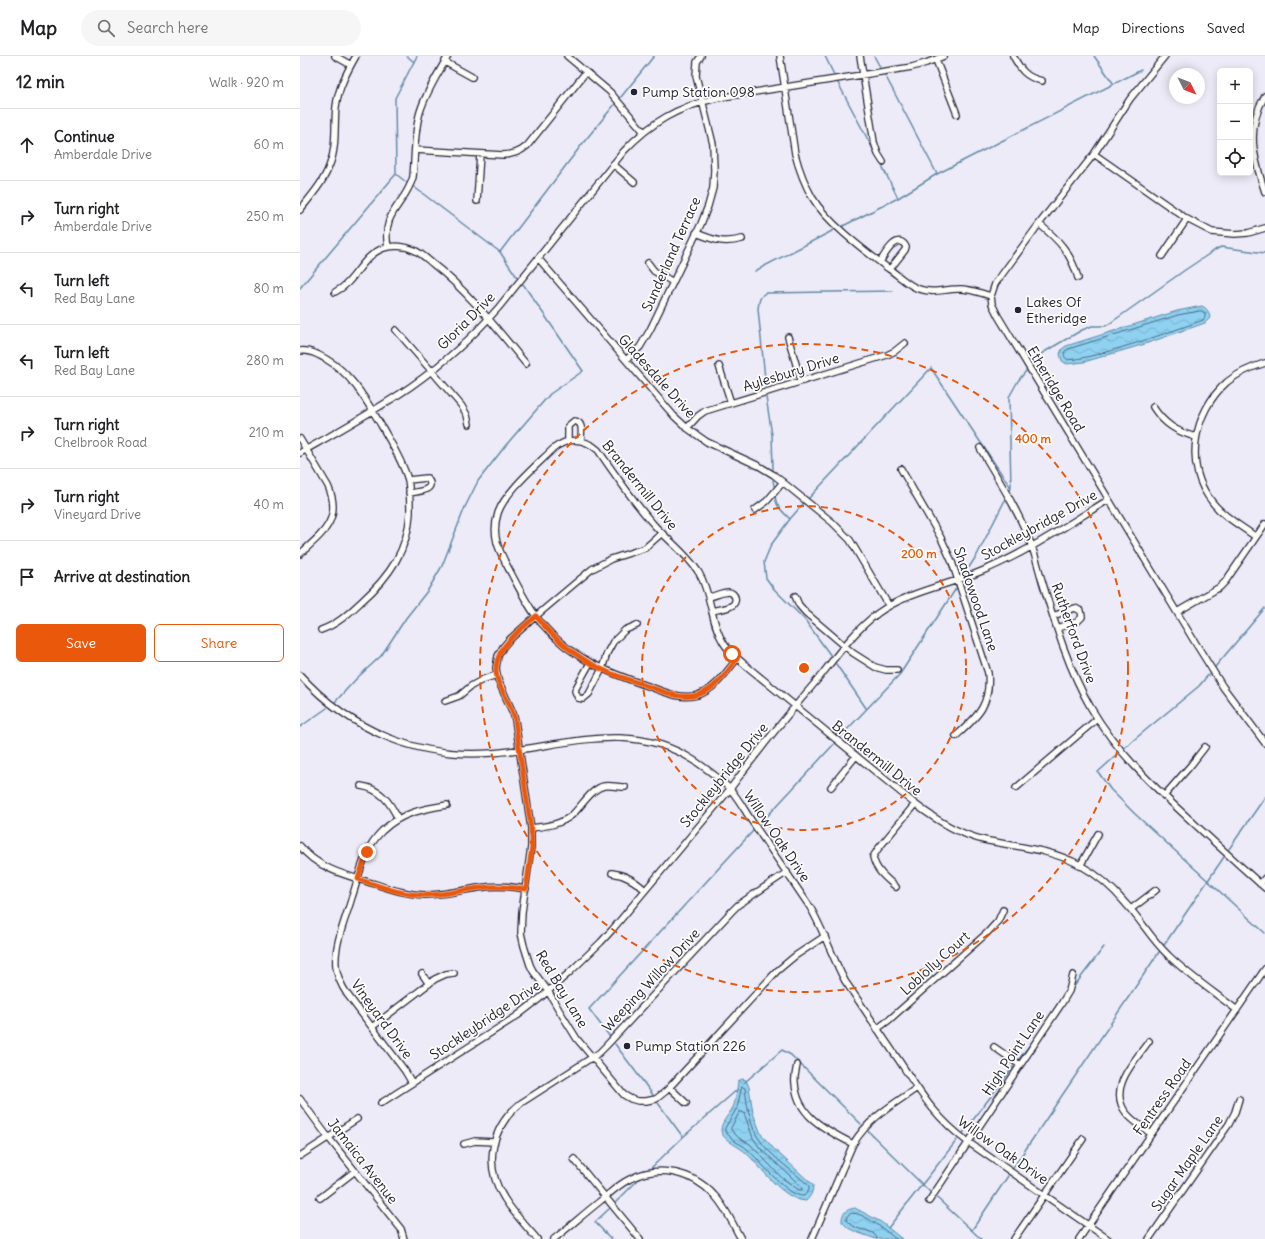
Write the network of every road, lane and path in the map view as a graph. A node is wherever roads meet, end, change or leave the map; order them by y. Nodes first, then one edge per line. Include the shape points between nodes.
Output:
1 (335, 56) edge
2 (356, 56) edge
3 (448, 56) edge
4 (567, 56) edge
5 (702, 56) edge
6 (780, 56) edge
7 (860, 56) edge
8 (944, 56) edge
9 (1012, 56) edge
10 (1165, 56) edge
11 (936, 60) junction
12 (445, 62) junction
13 (351, 65) junction
14 (586, 72) junction
15 (863, 75) junction
16 (472, 77) dead end
17 (1042, 81) dead end
18 (785, 87) junction
19 (1265, 96) edge
20 (702, 101) junction
21 (956, 114) dead end
22 (1253, 125) edge
23 (644, 132) junction
24 (1252, 140) edge
25 (415, 150) junction
26 (480, 154) junction
27 (1094, 154) junction
28 (883, 162) dead end
29 (613, 164) junction
30 (634, 182) dead end
31 (1265, 192) edge
32 (477, 201) dead end
33 (300, 210) edge
34 (1187, 219) junction
35 (1039, 224) junction
36 (1265, 228) edge
37 (696, 233) junction
38 (742, 239) dead end
39 (388, 247) junction
40 (1162, 256) dead end
41 (538, 258) junction
42 (880, 262) junction
43 (648, 263) dead end
44 (890, 269) junction
45 (1078, 278) dead end
46 (673, 282) junction
47 (335, 292) dead end
48 (991, 296) junction
49 (488, 319) junction
50 (396, 330) dead end
51 (788, 337) dead end
52 (905, 343) dead end
53 (300, 351) edge
54 (626, 360) junction
55 (1265, 363) edge
56 (526, 364) dead end
57 (719, 366) dead end
58 (432, 371) junction
59 (801, 381) junction
60 (731, 403) junction
61 (1153, 407) dead end
62 (372, 410) junction
63 (469, 424) dead end
64 (687, 428) junction
65 (1196, 437) junction
66 (300, 439) edge
67 (578, 440) junction
68 (568, 441) junction
69 (980, 448) dead end
70 (306, 450) junction
71 (300, 453) edge
72 (900, 469) dead end
73 (408, 480) junction
74 (783, 482) junction
75 (409, 493) junction
76 (1108, 500) junction
77 (755, 510) dead end
78 (1265, 524) edge
79 (662, 533) junction
80 (1256, 537) junction
81 (1031, 546) junction
82 (300, 554) edge
83 (958, 579) junction
84 (795, 596) dead end
85 (709, 597) junction
86 (889, 606) junction
87 (712, 611) junction
88 (1177, 612) junction
89 (536, 616) junction
90 (1053, 616) junction
91 (637, 625) dead end
92 (1057, 628) junction
93 (320, 630) dead end
94 (845, 645) junction
95 (737, 659) junction
96 (590, 663) junction
97 (602, 669) junction
98 (897, 670) dead end
99 (300, 675) edge
100 (496, 675) junction
101 (445, 701) dead end
102 (795, 707) junction
103 (1097, 719) junction
104 (956, 736) dead end
105 (1265, 743) edge
106 (1205, 747) dead end
107 (519, 749) junction
108 (856, 756) junction
109 (362, 786) dead end
110 (831, 787) dead end
111 (626, 788) dead end
112 (1016, 788) dead end
113 (730, 789) junction
114 (1164, 796) junction
115 (915, 804) junction
116 (447, 805) dead end
117 (398, 818) junction
118 (531, 828) junction
119 (1098, 834) dead end
120 (300, 846) edge
121 (1080, 866) junction
122 (787, 872) junction
123 (612, 873) dead end
124 (1265, 878) edge
125 (358, 879) junction
126 (1260, 884) junction
127 (896, 887) dead end
128 (1265, 888) edge
129 (526, 889) junction
130 (645, 890) junction
131 (1156, 890) dead end
132 (1131, 909) junction
133 (1003, 910) dead end
134 (825, 936) junction
135 (1265, 969) edge
136 (454, 972) dead end
137 (422, 974) dead end
138 (1073, 975) dead end
139 (429, 984) junction
140 (548, 991) junction
141 (1237, 1010) junction
142 (372, 1027) junction
143 (877, 1028) junction
144 (1149, 1041) dead end
145 (994, 1047) dead end
146 (592, 1057) junction
147 (797, 1064) dead end
148 (1020, 1065) junction
149 (412, 1083) junction
150 (670, 1088) junction
151 (917, 1088) junction
152 (300, 1099) edge
153 (1239, 1099) dead end
154 (381, 1103) dead end
155 (686, 1103) dead end
156 (357, 1119) dead end
157 (1151, 1134) junction
158 (328, 1137) junction
159 (1083, 1139) dead end
160 (494, 1142) junction
161 (968, 1142) junction
162 (464, 1144) dead end
163 (853, 1144) junction
164 (300, 1156) edge
165 (574, 1159) dead end
166 (355, 1171) junction
167 (1044, 1195) junction
168 (605, 1197) junction
169 (320, 1198) dead end
170 (929, 1201) dead end
171 (1088, 1225) junction
172 (404, 1239) edge
173 (537, 1239) edge
174 (554, 1239) edge
175 (640, 1239) edge
176 (742, 1239) edge
177 (812, 1239) edge
178 (1014, 1239) edge
179 (1079, 1239) edge
180 (1108, 1239) edge
181 (1149, 1239) edge

1 - 13 street
2 - 13 street
3 - 12 street
4 - 14 street
5 - 20 street, Sunderland Terrace via 696,70
6 - 18 street
7 - 15 street
8 - 11 street, Gloria Drive
9 - 17 street via 1027,75
10 - 27 street via 1130,98
11 - 15 street, Gloria Drive via 912,67
11 - 21 street
12 - 16 street
12 - 25 street via 420,111
13 - 33 street via 338,93 331,163 322,181
14 - 23 street via 610,92
14 - 26 street via 527,146 510,155
15 - 18 street, Gloria Drive
15 - 28 street via 875,147
18 - 20 street, Gloria Drive
18 - 42 street via 799,170 809,191 832,223
19 - 22 street
20 - 23 street, Gloria Drive via 664,117
20 - 37 street, Sunderland Terrace via 713,144 714,170 708,206
23 - 29 street, Gloria Drive
24 - 31 street
25 - 26 street
25 - 39 street via 412,182 386,227
26 - 32 street
27 - 34 street
27 - 35 street
29 - 30 street
29 - 41 street, Gloria Drive
34 - 36 street via 1218,233 1248,233
34 - 40 street
35 - 45 street via 1062,244 1075,266
35 - 48 street via 995,284
37 - 38 street via 717,241
37 - 46 street, Sunderland Terrace
39 - 47 street via 369,257 349,282
39 - 49 street via 399,246 420,254 455,283
41 - 49 street, Gloria Drive
41 - 54 street, Gladesdale Drive
42 - 44 street
42 - 44 street via 895,242 902,242 905,250
43 - 46 street via 654,271
44 - 48 street via 917,289 928,292 964,289
46 - 54 street, Sunderland Terrace via 643,343
48 - 76 street, Etheridge Road via 998,316
49 - 56 street
49 - 58 street, Gloria Drive
50 - 58 street
51 - 59 street
52 - 59 street, Aylesbury Drive via 887,355
53 - 62 street via 315,353 335,365 353,382
54 - 64 street, Gladesdale Drive
55 - 65 street via 1227,382 1211,401
57 - 60 street
58 - 62 street, Gloria Drive
58 - 63 street via 463,408
59 - 60 street, Aylesbury Drive
60 - 64 street, Aylesbury Drive via 705,411
61 - 65 street via 1168,425
62 - 70 street, Gloria Drive
62 - 73 street via 398,454
64 - 74 street, Gladesdale Drive via 720,449 767,470
65 - 80 street via 1195,451 1199,478 1212,503
66 - 70 street
67 - 68 street
67 - 68 street via 582,428 581,424 574,421 568,426
67 - 79 street, Brandermill Drive via 598,450 642,511
68 - 89 street via 553,449 510,493 501,505 496,520 496,541 500,553
69 - 81 street, Rutherford Drive via 1024,526
70 - 71 street, Gloria Drive
70 - 82 street via 331,493 333,512 324,532
72 - 83 street, Shadowood Lane via 940,538
73 - 75 street
73 - 75 street via 427,478 430,482 427,489
74 - 77 street via 767,501
74 - 86 street, Gladesdale Drive via 850,540
75 - 93 street via 408,528 394,565 382,582 361,602 337,623
76 - 81 street, Stockleybridge Drive
76 - 88 street, Etheridge Road
78 - 80 street
79 - 85 street, Brandermill Drive via 695,567
79 - 89 street via 645,548 592,568
80 - 88 street via 1220,587
81 - 83 street, Stockleybridge Drive via 981,572
81 - 90 street, Rutherford Drive
83 - 86 street, Stockleybridge Drive
83 - 104 street, Shadowood Lane via 986,665 988,688 979,714
84 - 94 street via 806,613
85 - 87 street, Brandermill Drive
85 - 87 street via 732,592 736,600 730,606
86 - 94 street, Stockleybridge Drive via 870,620
87 - 95 street, Brandermill Drive via 722,641
88 - 105 street, Etheridge Road via 1223,687
89 - 96 street via 562,643
89 - 100 street via 503,647 498,656
90 - 92 street, Rutherford Drive
90 - 92 street via 1075,608 1082,613 1077,622
91 - 97 street via 625,630 613,642
92 - 103 street, Rutherford Drive via 1070,666
94 - 98 street via 875,667
94 - 102 street, Stockleybridge Drive
95 - 97 street via 713,687 689,697 674,695
95 - 102 street, Brandermill Drive
96 - 97 street
96 - 97 street via 576,688 578,698 583,699 589,694
99 - 107 street, Willow Oak Drive via 318,694 344,714 369,729 401,742 428,749 461,753 491,753
100 - 101 street
100 - 107 street, Red Bay Lane via 513,713
102 - 108 street, Brandermill Drive
102 - 113 street, Stockleybridge Drive
103 - 112 street
103 - 114 street, Rutherford Drive via 1127,759
106 - 114 street
107 - 113 street, Willow Oak Drive via 594,738 640,740 676,751 694,760
107 - 118 street, Red Bay Lane
108 - 110 street
108 - 115 street, Brandermill Drive
109 - 117 street via 384,796
111 - 118 street via 602,786 567,818 552,825
113 - 122 street, Willow Oak Drive
113 - 130 street, Stockleybridge Drive
114 - 126 street, Rutherford Drive
115 - 121 street, Brandermill Drive via 938,821 971,836 1045,851
115 - 127 street via 874,857 875,866
116 - 117 street, Vineyard Drive via 415,811
117 - 125 street, Vineyard Drive via 382,831 370,848
118 - 129 street, Red Bay Lane via 532,847
119 - 121 street
120 - 125 street via 305,853 324,865
121 - 132 street, Brandermill Drive via 1108,884
122 - 134 street, Willow Oak Drive
122 - 146 street, Weeping Willow Drive via 738,905 613,1040
123 - 130 street via 626,876
124 - 126 street
125 - 129 street via 401,892 424,895 504,886
125 - 142 street, Vineyard Drive via 337,949 336,965 344,990
126 - 128 street, Rutherford Drive
129 - 140 street, Red Bay Lane via 522,912 524,946 533,971
130 - 140 street, Stockleybridge Drive via 601,942
131 - 132 street
132 - 141 street, Brandermill Drive via 1169,956
133 - 143 street, Loblolly Court via 996,925
134 - 143 street, Willow Oak Drive via 845,981
134 - 150 street, Red Bay Lane via 794,956 777,971
135 - 141 street, Fentress Road
136 - 139 street
137 - 139 street
138 - 148 street, High Point Lane via 1068,992
139 - 142 street
140 - 146 street, Red Bay Lane via 577,1039
140 - 149 street, Stockleybridge Drive via 506,1023
141 - 157 street, Fentress Road
142 - 149 street, Vineyard Drive
143 - 151 street, Willow Oak Drive
144 - 157 street via 1123,1079 1120,1096 1127,1114
145 - 148 street
146 - 150 street, Red Bay Lane via 624,1095 631,1099 650,1101
146 - 160 street, Weeping Willow Drive via 517,1106 504,1120
147 - 163 street via 795,1084 806,1113 819,1125
148 - 161 street, High Point Lane
149 - 154 street, Stockleybridge Drive
150 - 155 street
151 - 161 street, Willow Oak Drive via 940,1118
151 - 163 street via 876,1117 862,1130
152 - 158 street, Jamaica Avenue
153 - 181 street, Sugar Maple Lane via 1229,1124
156 - 158 street
157 - 171 street, Fentress Road
158 - 164 street
158 - 166 street, Jamaica Avenue
159 - 167 street
160 - 162 street via 475,1141
160 - 173 street, Weeping Willow Drive via 492,1167 499,1190 504,1200
161 - 167 street, Willow Oak Drive
161 - 170 street, High Point Lane
163 - 177 street
165 - 168 street
166 - 169 street
166 - 172 street, Jamaica Avenue via 401,1229
167 - 171 street, Willow Oak Drive
167 - 178 street
168 - 174 street
168 - 175 street
168 - 176 street via 640,1174 680,1174 698,1182 714,1195
171 - 179 street, Fentress Road
171 - 180 street, Willow Oak Drive

